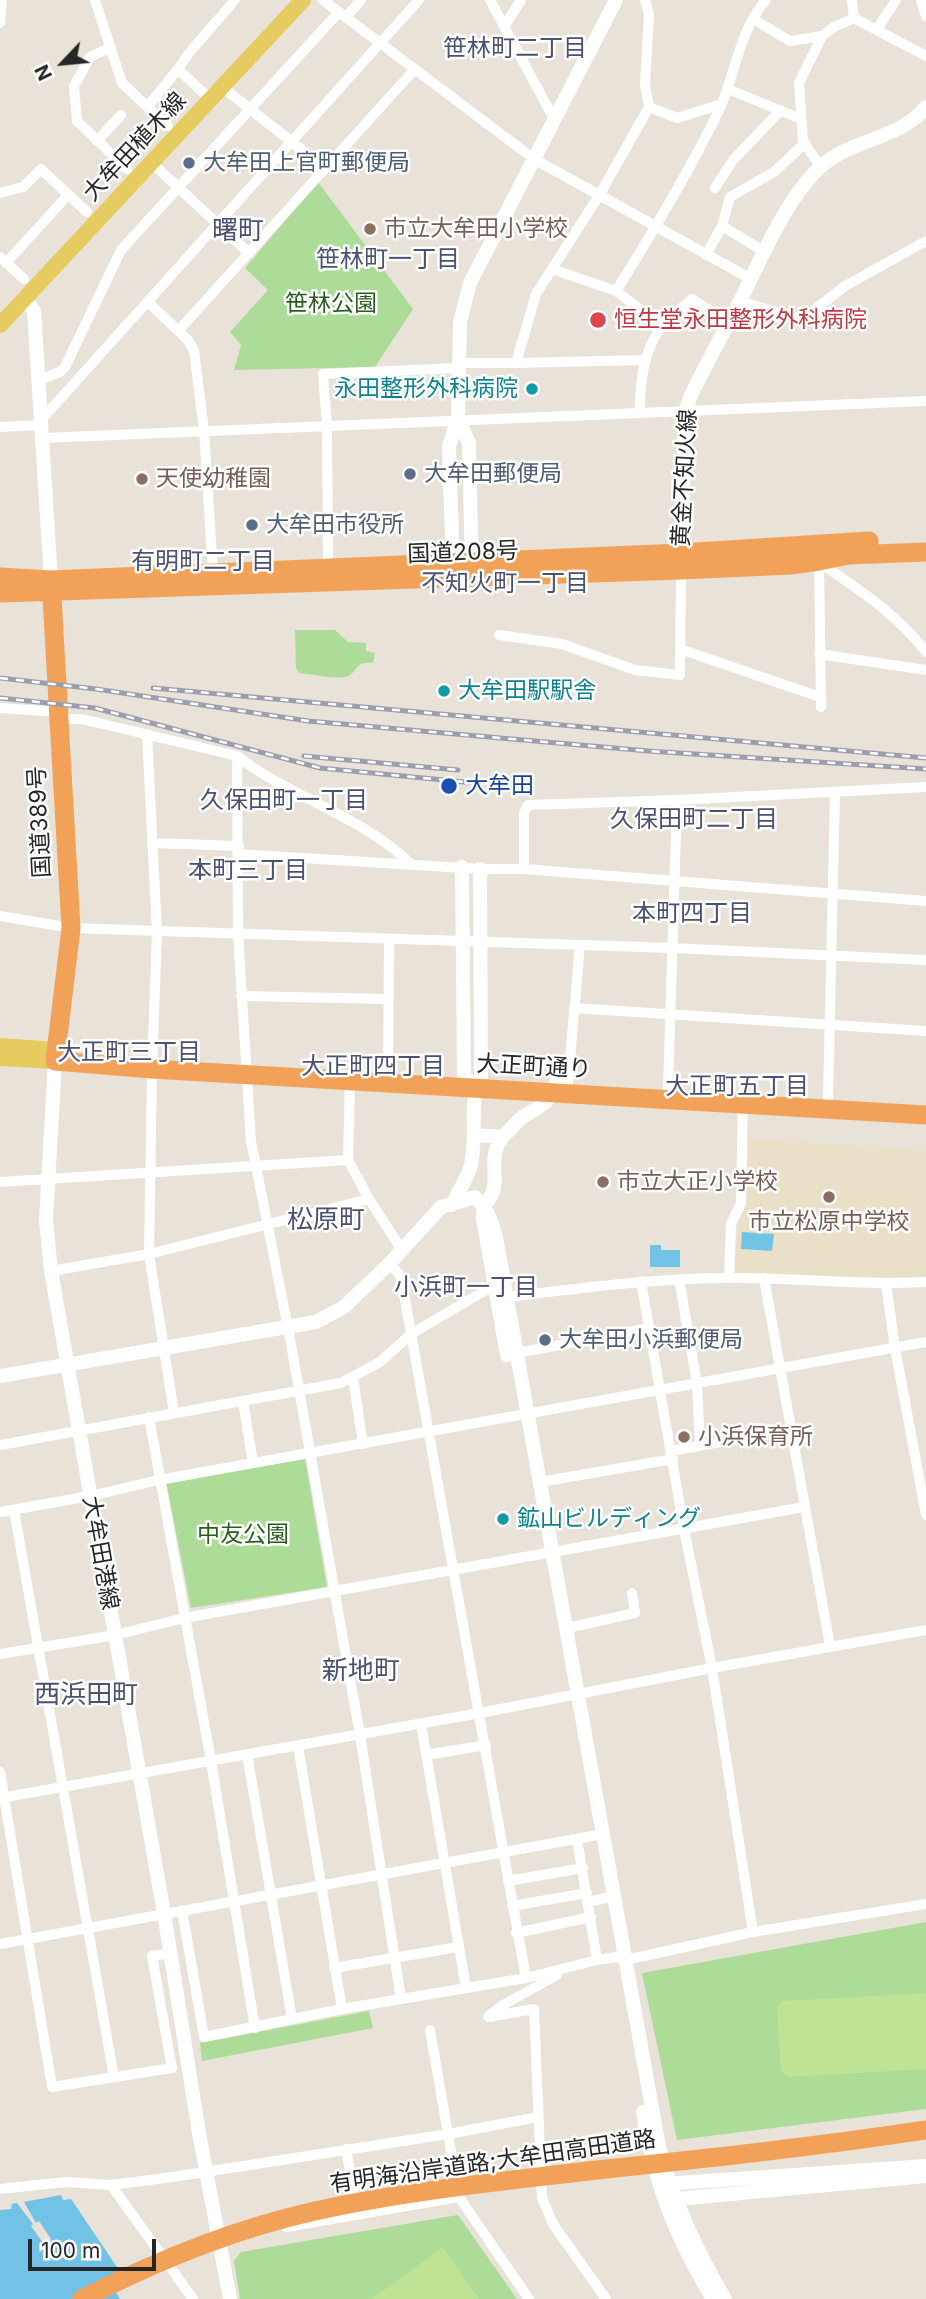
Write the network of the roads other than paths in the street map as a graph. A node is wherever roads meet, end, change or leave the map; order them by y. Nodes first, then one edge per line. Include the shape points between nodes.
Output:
1 (2, 0) edge
2 (95, 0) edge
3 (235, 0) edge
4 (303, 0) edge
5 (323, 0) edge
6 (361, 0) edge
7 (419, 0) edge
8 (489, 0) edge
9 (521, 0) edge
10 (616, 0) edge
11 (645, 0) edge
12 (766, 0) edge
13 (852, 0) edge
14 (896, 0) edge
15 (921, 0) edge
16 (342, 14) junction
17 (926, 16) edge
18 (854, 18) junction
19 (752, 19) junction
20 (0, 23) edge
21 (504, 27) junction
22 (877, 29) junction
23 (822, 36) junction
24 (380, 42) junction
25 (111, 47) junction
26 (926, 56) edge
27 (178, 69) junction
28 (415, 69) junction
29 (729, 89) junction
30 (216, 93) junction
31 (722, 104) junction
32 (148, 106) junction
33 (649, 107) junction
34 (926, 107) edge
35 (250, 109) junction
36 (780, 110) junction
37 (121, 115) dead end
38 (801, 118) junction
39 (554, 119) junction
40 (168, 126) dead end
41 (97, 141) junction
42 (292, 141) junction
43 (804, 144) junction
44 (534, 159) junction
45 (152, 163) junction
46 (821, 167) junction
47 (325, 168) junction
48 (127, 169) dead end
49 (178, 188) junction
50 (715, 188) dead end
51 (0, 193) edge
52 (600, 194) junction
53 (68, 195) junction
54 (87, 212) dead end
55 (218, 224) junction
56 (722, 226) junction
57 (656, 227) junction
58 (926, 241) edge
59 (765, 252) junction
60 (249, 253) junction
61 (706, 255) junction
62 (3, 260) edge
63 (552, 269) junction
64 (24, 279) dead end
65 (751, 279) junction
66 (617, 291) junction
67 (24, 297) junction
68 (740, 301) junction
69 (149, 303) junction
70 (729, 323) junction
71 (0, 325) edge
72 (662, 326) junction
73 (179, 330) junction
74 (645, 360) junction
75 (516, 363) junction
76 (459, 365) junction
77 (39, 380) junction
78 (926, 401) edge
79 (685, 411) junction
80 (640, 412) junction
81 (458, 419) junction
82 (327, 425) junction
83 (0, 427) edge
84 (43, 427) junction
85 (204, 430) junction
86 (926, 540) edge
87 (926, 552) edge
88 (818, 553) junction
89 (681, 561) junction
90 (328, 568) junction
91 (462, 569) junction
92 (213, 572) junction
93 (0, 577) edge
94 (51, 586) junction
95 (0, 593) edge
96 (499, 635) dead end
97 (680, 649) junction
98 (926, 652) edge
99 (819, 654) junction
100 (926, 670) edge
101 (0, 708) edge
102 (59, 715) junction
103 (147, 734) junction
104 (237, 756) junction
105 (926, 787) edge
106 (835, 792) junction
107 (677, 800) junction
108 (152, 843) junction
109 (238, 850) junction
110 (411, 864) junction
111 (462, 867) junction
112 (480, 869) junction
113 (524, 869) junction
114 (676, 882) junction
115 (832, 893) junction
116 (926, 901) edge
117 (0, 916) edge
118 (71, 928) junction
119 (157, 932) junction
120 (238, 934) junction
121 (388, 939) junction
122 (464, 942) junction
123 (482, 942) junction
124 (580, 945) junction
125 (672, 948) junction
126 (832, 956) junction
127 (926, 960) edge
128 (241, 996) junction
129 (388, 999) junction
130 (574, 1008) junction
131 (670, 1014) junction
132 (830, 1024) junction
133 (926, 1031) edge
134 (0, 1046) edge
135 (56, 1055) junction
136 (0, 1058) edge
137 (152, 1062) junction
138 (245, 1068) junction
139 (388, 1076) junction
140 (350, 1080) junction
141 (473, 1080) junction
142 (559, 1085) junction
143 (668, 1088) junction
144 (828, 1097) junction
145 (742, 1099) junction
146 (926, 1103) edge
147 (926, 1115) edge
148 (475, 1135) junction
149 (503, 1137) junction
150 (348, 1160) junction
151 (255, 1168) junction
152 (151, 1172) junction
153 (48, 1179) junction
154 (0, 1182) edge
155 (369, 1199) junction
156 (453, 1202) junction
157 (483, 1205) junction
158 (267, 1225) junction
159 (402, 1250) junction
160 (149, 1254) junction
161 (392, 1265) junction
162 (51, 1271) junction
163 (729, 1278) junction
164 (764, 1278) junction
165 (679, 1279) junction
166 (641, 1281) junction
167 (926, 1282) edge
168 (886, 1284) junction
169 (501, 1293) junction
170 (650, 1328) junction
171 (288, 1330) junction
172 (411, 1334) junction
173 (926, 1342) edge
174 (895, 1348) junction
175 (165, 1352) junction
176 (517, 1353) junction
177 (67, 1369) junction
178 (779, 1370) junction
179 (0, 1376) edge
180 (353, 1378) junction
181 (696, 1383) junction
182 (0, 1384) edge
183 (659, 1389) junction
184 (299, 1391) junction
185 (243, 1401) junction
186 (174, 1413) junction
187 (523, 1414) junction
188 (149, 1417) junction
189 (78, 1429) junction
190 (427, 1432) junction
191 (737, 1439) dead end
192 (363, 1444) junction
193 (0, 1445) edge
194 (700, 1445) junction
195 (309, 1453) junction
196 (672, 1455) junction
197 (253, 1463) junction
198 (159, 1480) junction
199 (540, 1482) junction
200 (90, 1496) junction
201 (804, 1507) junction
202 (14, 1510) junction
203 (0, 1512) edge
204 (926, 1515) edge
205 (684, 1529) junction
206 (548, 1553) junction
207 (453, 1572) junction
208 (333, 1591) junction
209 (632, 1593) dead end
210 (184, 1618) junction
211 (567, 1628) junction
212 (926, 1630) edge
213 (115, 1635) junction
214 (830, 1646) junction
215 (39, 1648) junction
216 (0, 1654) edge
217 (712, 1668) junction
218 (575, 1695) junction
219 (480, 1713) junction
220 (421, 1724) junction
221 (360, 1735) junction
222 (485, 1745) junction
223 (298, 1746) junction
224 (247, 1755) junction
225 (426, 1755) junction
226 (211, 1761) junction
227 (0, 1772) edge
228 (140, 1774) junction
229 (64, 1787) junction
230 (2, 1798) edge
231 (599, 1835) junction
232 (578, 1839) junction
233 (502, 1853) junction
234 (444, 1864) junction
235 (583, 1868) junction
236 (380, 1875) junction
237 (508, 1881) junction
238 (320, 1886) junction
239 (270, 1895) junction
240 (610, 1897) junction
241 (587, 1898) junction
242 (233, 1902) junction
243 (926, 1904) edge
244 (512, 1906) junction
245 (182, 1910) junction
246 (164, 1913) junction
247 (590, 1917) junction
248 (88, 1927) junction
249 (753, 1931) junction
250 (516, 1933) junction
251 (28, 1938) junction
252 (0, 1944) edge
253 (458, 1947) junction
254 (171, 1953) junction
255 (393, 1957) junction
256 (621, 1959) junction
257 (597, 1960) junction
258 (334, 1968) junction
259 (570, 1968) junction
260 (526, 1978) junction
261 (466, 1988) junction
262 (401, 1999) junction
263 (342, 2010) junction
264 (292, 2020) junction
265 (255, 2028) junction
266 (430, 2030) dead end
267 (114, 2077) junction
268 (538, 2117) junction
269 (926, 2118) edge
270 (926, 2130) edge
271 (448, 2134) junction
272 (346, 2149) junction
273 (785, 2150) junction
274 (926, 2166) edge
275 (206, 2171) junction
276 (926, 2176) edge
277 (663, 2184) junction
278 (111, 2185) junction
279 (0, 2189) edge
280 (463, 2191) junction
281 (669, 2199) junction
282 (357, 2216) junction
283 (219, 2237) junction
284 (82, 2299) edge
285 (193, 2299) edge
286 (230, 2299) edge
287 (529, 2299) edge
288 (606, 2299) edge
289 (713, 2299) edge
290 (725, 2299) edge

1 - 20 street
2 - 25 street
3 - 27 street
4 - 30 main road, 大牟田植木線
5 - 16 street
6 - 16 street
7 - 24 street
8 - 21 street
9 - 21 street
10 - 39 street
11 - 33 street
12 - 19 street
13 - 18 street
14 - 22 street
15 - 17 street
16 - 24 street
16 - 35 street
18 - 22 street
18 - 23 street
19 - 23 street via 790,41
19 - 29 street
21 - 39 street
22 - 26 street
23 - 38 street via 799,83
24 - 28 street
24 - 42 street
25 - 32 street via 122,83
25 - 41 street via 90,57 74,86 77,121
27 - 30 street
27 - 32 street
28 - 44 street
28 - 47 street
29 - 31 street
29 - 36 street
30 - 35 street
30 - 45 main road, 大牟田植木線
31 - 33 street via 677,118
31 - 57 street
32 - 40 street
33 - 52 street
34 - 46 street, 黄金不知火線 via 896,130 849,149
35 - 42 street
35 - 49 street
36 - 38 street
36 - 50 street via 733,160
37 - 41 street
38 - 43 street
39 - 44 street
41 - 48 street
42 - 47 street
42 - 55 street
43 - 46 street
43 - 56 street via 774,173 730,197
44 - 52 street
44 - 76 street via 470,283 460,321
45 - 49 street
45 - 67 main road, 大牟田植木線
46 - 59 street, 黄金不知火線 via 795,197
47 - 60 street
49 - 55 street
49 - 77 street via 115,259 65,367
51 - 53 street via 23,187 41,169
52 - 57 street
52 - 63 street
53 - 54 street
53 - 62 street
55 - 60 street
55 - 69 street
56 - 59 street
56 - 61 street
57 - 61 street
57 - 66 street
58 - 68 street via 845,286 809,314 796,318
59 - 65 street, 黄金不知火線
60 - 73 street
61 - 65 street
62 - 64 street
63 - 66 street
63 - 75 street via 536,294
65 - 68 street, 黄金不知火線
66 - 72 street
67 - 71 main road, 大牟田植木線
67 - 77 street via 34,311
68 - 70 street, 黄金不知火線
69 - 73 street
69 - 84 street
70 - 72 street via 692,299
70 - 79 street, 黄金不知火線
72 - 74 street
73 - 85 street via 194,351
74 - 75 street
74 - 80 street
75 - 76 street
76 - 81 street
76 - 82 street via 323,374
77 - 84 street
78 - 79 street
79 - 80 street
79 - 89 street, 黄金不知火線
80 - 81 street
81 - 82 street
81 - 91 street via 449,446
82 - 85 street
82 - 90 street
83 - 84 street
84 - 85 street
84 - 94 street
85 - 92 street
86 - 88 highway, 国道208号
87 - 88 highway, 国道208号
88 - 89 highway, 国道208号
88 - 98 street via 885,609
88 - 99 street
89 - 91 highway, 国道208号
89 - 97 street
90 - 91 highway, 国道208号
90 - 92 highway, 国道208号
91 - 94 highway, 国道208号
92 - 94 highway, 国道208号
93 - 94 highway, 国道208号
94 - 95 highway, 国道208号
94 - 102 highway, 国道389号
96 - 97 street via 562,644 635,670 680,675
97 - 99 street via 821,702
99 - 100 street
101 - 102 street
102 - 103 street
102 - 118 highway, 国道389号
103 - 104 street
103 - 108 street
104 - 109 street
104 - 110 street via 391,845
105 - 106 street
106 - 107 street
106 - 115 street
107 - 113 street via 527,805
107 - 114 street
108 - 109 street
108 - 119 street
109 - 110 street
109 - 120 street
110 - 111 street
111 - 112 street
111 - 122 street
112 - 113 street
112 - 123 street
113 - 114 street
114 - 115 street
114 - 125 street
115 - 116 street
115 - 126 street
117 - 118 street
118 - 119 street
118 - 135 highway, 国道389号
119 - 120 street
119 - 137 street
120 - 121 street
120 - 128 street
121 - 122 street
121 - 129 street
122 - 123 street
122 - 141 street
123 - 124 street
123 - 141 street
124 - 125 street
124 - 130 street
125 - 126 street
125 - 131 street
126 - 127 street
126 - 132 street
128 - 129 street
128 - 138 street
129 - 139 street
130 - 131 street
130 - 142 street
131 - 132 street
131 - 143 street
132 - 133 street
132 - 144 street
134 - 135 main road
135 - 136 main road
135 - 137 highway, 大正町通り
135 - 153 street, 大牟田港線
137 - 138 highway, 大正町通り
137 - 152 street
138 - 139 highway, 大正町通り
138 - 140 highway, 大正町通り
138 - 151 street
139 - 140 highway, 大正町通り
139 - 141 highway, 大正町通り
140 - 150 street
141 - 142 highway, 大正町通り
141 - 148 street
142 - 143 highway, 大正町通り
142 - 145 highway, 大正町通り
142 - 149 street via 542,1108 523,1117
143 - 145 highway, 大正町通り
144 - 145 highway, 大正町通り
144 - 146 highway, 大正町通り
145 - 147 highway, 大正町通り
145 - 163 street via 741,1203 731,1224
148 - 149 street
148 - 156 street via 471,1165
149 - 157 street via 494,1154 493,1193
150 - 151 street
150 - 155 street
151 - 152 street
151 - 158 street
152 - 153 street
152 - 160 street
153 - 154 street
153 - 162 street, 大牟田港線
155 - 158 street
155 - 159 street
156 - 157 street via 475,1197
156 - 159 street via 441,1207
156 - 161 street
157 - 169 street via 482,1219
158 - 160 street
158 - 171 street
159 - 161 street
160 - 162 street
160 - 175 street
161 - 171 street via 331,1316
161 - 172 street via 401,1277
162 - 177 street, 大牟田港線
163 - 164 street
163 - 165 street
164 - 168 street
164 - 178 street
165 - 166 street
165 - 181 street
166 - 169 street
166 - 170 street
167 - 168 street
168 - 174 street
169 - 172 street via 486,1290
169 - 176 street
169 - 187 street
170 - 176 street
170 - 183 street
171 - 175 street
171 - 184 street
172 - 180 street via 380,1362
172 - 190 street
173 - 174 street
174 - 178 street
174 - 204 street
175 - 177 street
175 - 186 street
176 - 187 street
177 - 179 street
177 - 182 street
177 - 189 street, 大牟田港線
178 - 181 street
178 - 201 street
180 - 184 street
180 - 192 street
181 - 183 street
181 - 194 street
183 - 187 street
183 - 196 street
184 - 185 street
184 - 195 street
185 - 186 street
185 - 197 street
186 - 188 street
187 - 190 street
187 - 199 street
187 - 206 street
188 - 189 street
188 - 198 street
189 - 193 street
189 - 200 street, 大牟田港線
190 - 192 street
190 - 207 street
191 - 194 street
192 - 195 street
194 - 196 street
195 - 197 street
195 - 208 street
196 - 199 street
196 - 205 street
197 - 198 street
198 - 200 street
198 - 210 street
199 - 206 street
200 - 202 street
200 - 213 street, 大牟田港線
201 - 205 street
201 - 214 street
202 - 203 street
202 - 215 street
205 - 206 street
205 - 217 street
206 - 207 street
206 - 211 street
206 - 218 street
207 - 208 street
207 - 219 street
208 - 210 street
208 - 221 street
209 - 211 street via 635,1613
210 - 213 street
210 - 226 street
211 - 218 street
212 - 214 street
213 - 215 street
213 - 228 street, 大牟田港線
214 - 217 street
215 - 216 street
215 - 229 street
217 - 218 street
217 - 249 street
218 - 219 street
218 - 231 street
219 - 220 street
219 - 222 street
220 - 221 street
220 - 225 street
221 - 223 street
221 - 236 street
222 - 225 street
222 - 233 street
223 - 224 street
223 - 238 street
224 - 226 street
224 - 239 street
225 - 234 street
226 - 228 street
226 - 242 street
227 - 230 street
228 - 229 street
228 - 246 street, 大牟田港線
229 - 230 street
229 - 248 street
230 - 251 street
231 - 232 street
231 - 240 street
232 - 233 street
232 - 235 street
233 - 234 street
233 - 237 street
234 - 236 street
234 - 253 street
235 - 237 street
235 - 241 street
236 - 238 street
236 - 255 street
237 - 244 street
238 - 239 street
238 - 258 street
239 - 242 street
239 - 264 street
240 - 241 street
240 - 256 street
241 - 244 street
241 - 247 street
242 - 245 street
242 - 265 street
243 - 249 street
244 - 250 street
245 - 246 street
245 - 265 street via 204,2037
246 - 248 street
246 - 254 street, 大牟田港線
247 - 250 street
247 - 257 street
248 - 251 street
248 - 267 street
249 - 256 street
250 - 260 street
251 - 252 street
251 - 267 street via 52,2087
253 - 255 street
253 - 261 street
254 - 267 street via 152,1956 172,2068
254 - 275 street, 大牟田港線
255 - 258 street
255 - 262 street
256 - 257 street
256 - 277 street via 649,2149
257 - 259 street
258 - 263 street
259 - 260 street
259 - 268 street via 488,2017 534,2009
260 - 261 street
261 - 262 street
262 - 263 street
263 - 264 street
264 - 265 street
266 - 271 street
268 - 271 street
268 - 288 street via 542,2198 553,2224
269 - 273 highway
270 - 273 highway, 有明海沿岸道路;大牟田高田道路
271 - 272 street
271 - 280 street
272 - 275 street
272 - 282 street
273 - 280 highway, 有明海沿岸道路;大牟田高田道路 via 524,2178
274 - 277 street
275 - 278 street
275 - 283 street, 大牟田港線
276 - 281 street
277 - 281 street
278 - 279 street via 66,2182
278 - 285 street
280 - 282 street
280 - 284 highway, 有明海沿岸道路;大牟田高田道路 via 376,2198 261,2225 155,2264
280 - 287 street
281 - 289 street via 684,2247
281 - 290 street
282 - 283 street
283 - 286 street, 大牟田港線

